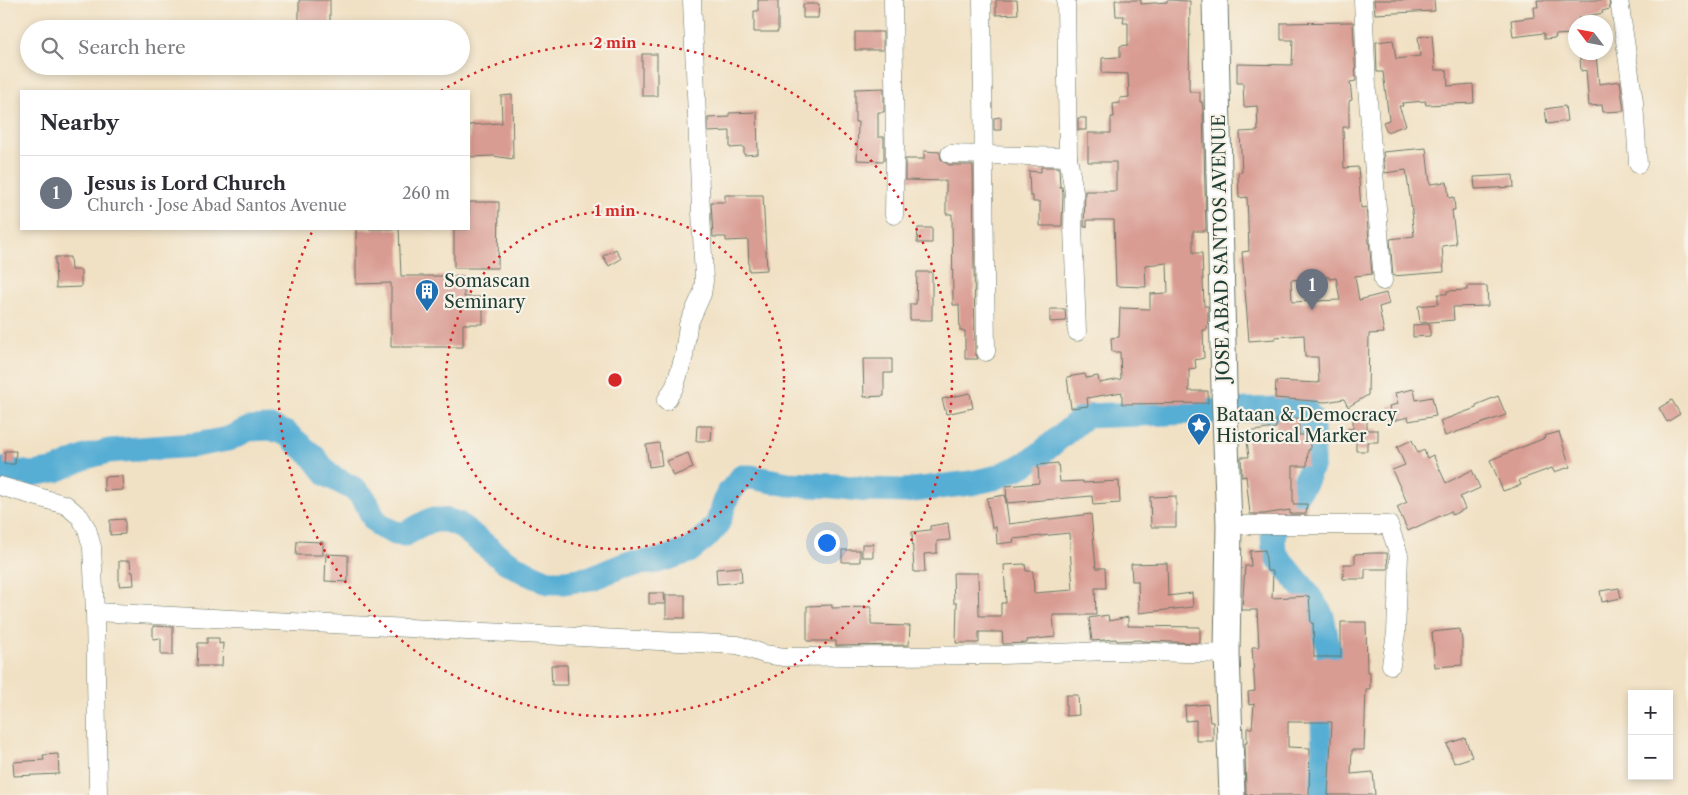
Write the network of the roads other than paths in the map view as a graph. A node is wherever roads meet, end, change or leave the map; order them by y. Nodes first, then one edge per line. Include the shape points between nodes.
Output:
1 (692, 0) edge
2 (893, 0) edge
3 (982, 0) edge
4 (1066, 0) edge
5 (1215, 0) edge
6 (1363, 0) edge
7 (1618, 0) edge
8 (950, 154) dead end
9 (984, 156) junction
10 (1068, 157) junction
11 (1638, 164) dead end
12 (894, 215) dead end
13 (1382, 281) dead end
14 (1078, 332) dead end
15 (986, 352) dead end
16 (666, 401) dead end
17 (0, 486) edge
18 (1229, 525) junction
19 (95, 612) junction
20 (1227, 654) junction
21 (1391, 665) dead end
22 (98, 795) edge
23 (1232, 795) edge

1 - 16 street via 704,281 702,294 688,325 676,386
2 - 12 street
3 - 9 street
4 - 10 street
5 - 18 highway, JOSE ABAD SANTOS AVENUE
6 - 13 street
7 - 11 street via 1634,102
8 - 9 street
9 - 10 street
9 - 15 street
10 - 14 street via 1074,192
17 - 19 street via 66,504 80,517 92,547
18 - 20 highway, JOSE ABAD SANTOS AVENUE
18 - 21 street via 1389,525 1400,555
19 - 20 street via 728,644 784,657 1106,651
19 - 22 street
20 - 23 highway, JOSE ABAD SANTOS AVENUE

